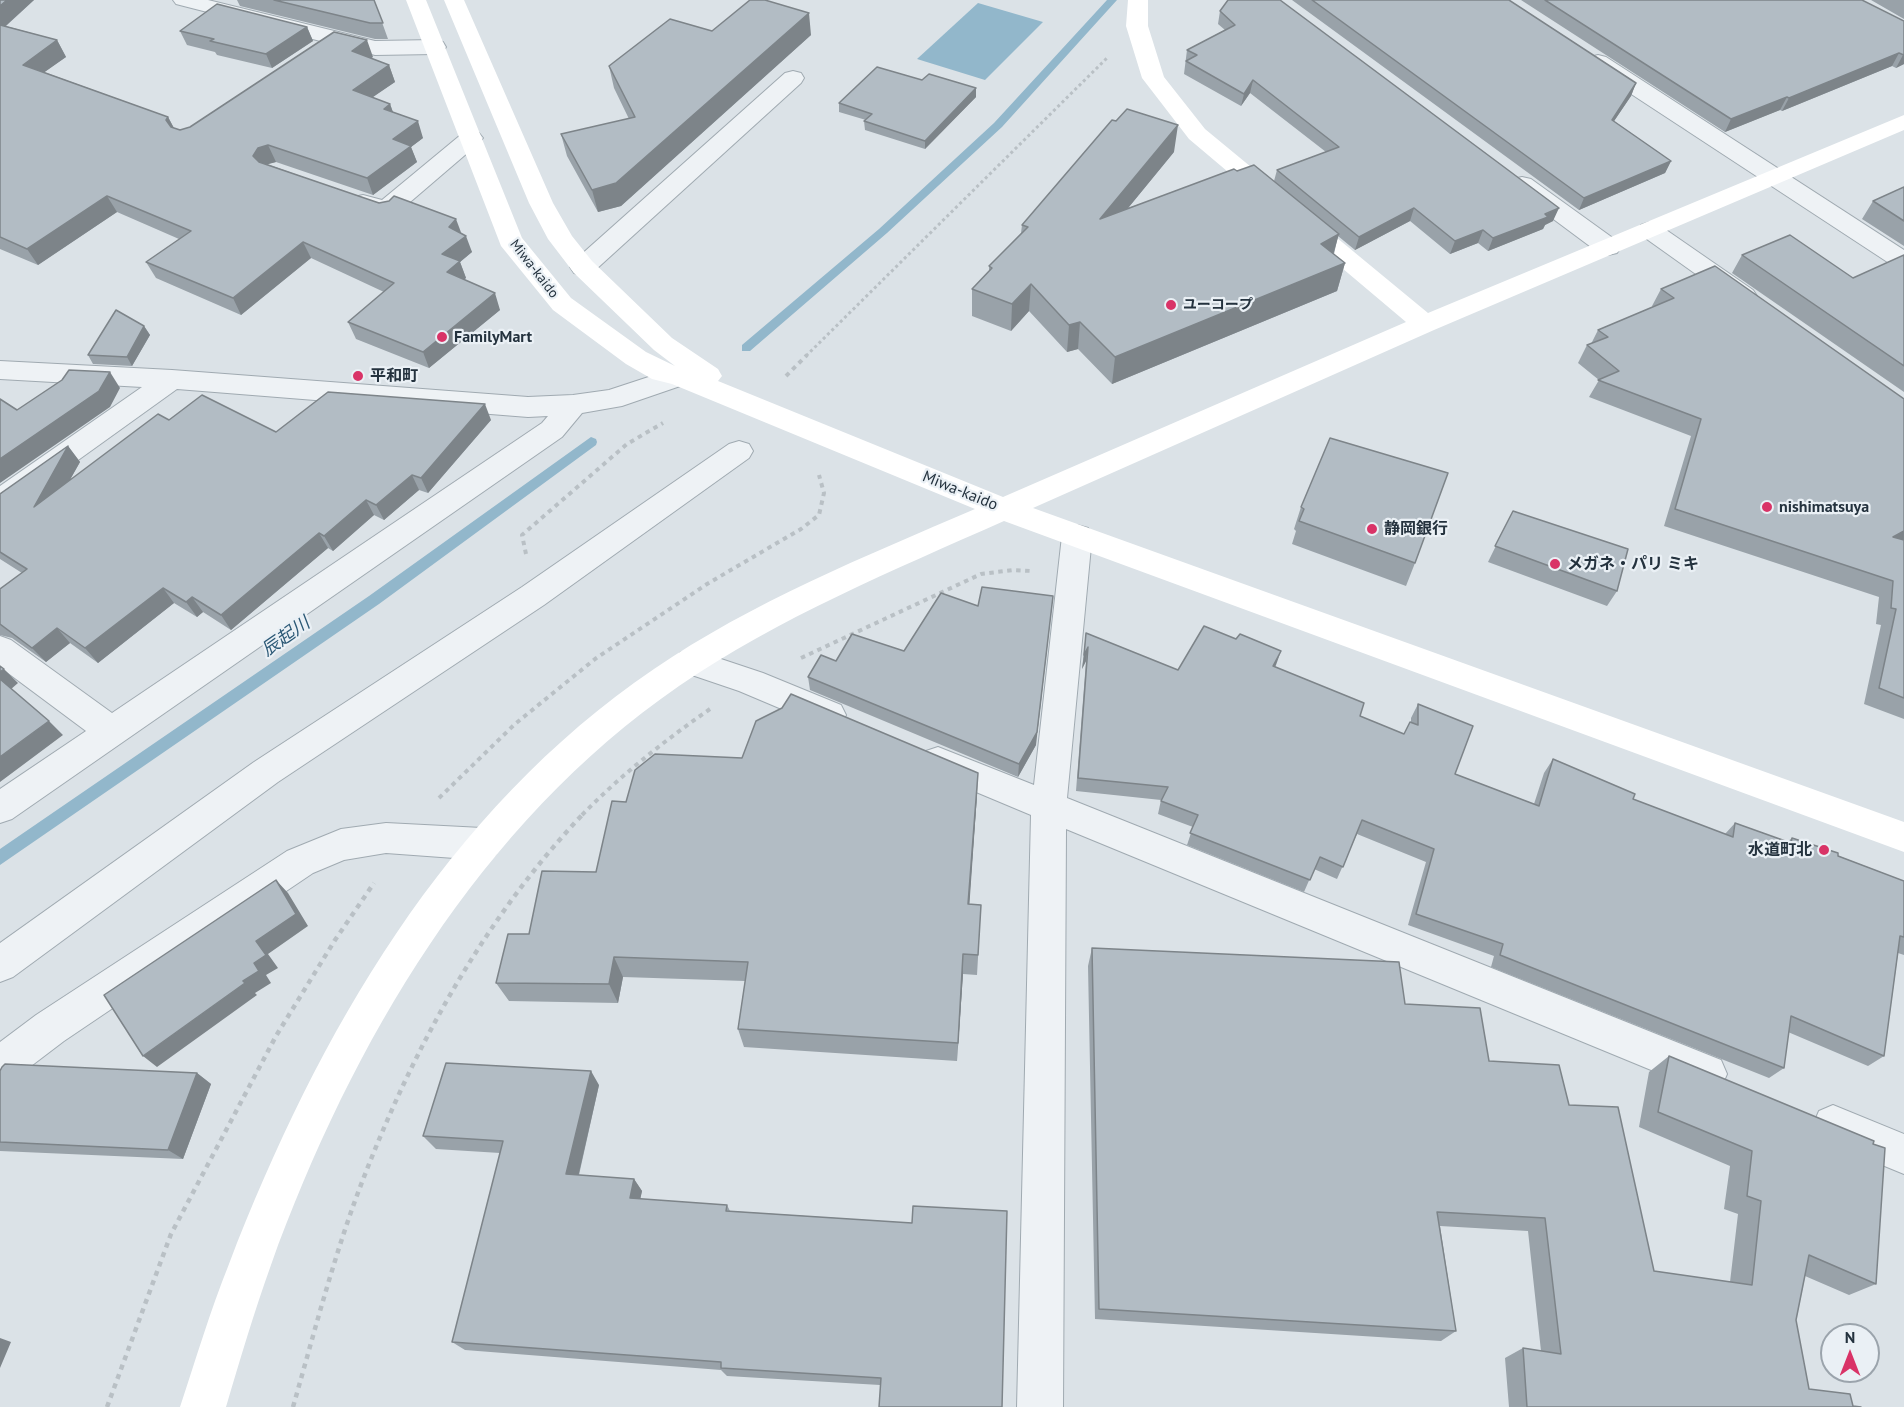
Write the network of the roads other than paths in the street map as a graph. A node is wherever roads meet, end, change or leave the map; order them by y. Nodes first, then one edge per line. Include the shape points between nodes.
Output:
1 (183, 0) edge
2 (416, 0) edge
3 (454, 0) edge
4 (1138, 0) edge
5 (334, 39) junction
6 (435, 47) junction
7 (315, 52) edge
8 (1583, 52) edge
9 (793, 78) dead end
10 (1904, 122) edge
11 (471, 138) junction
12 (1503, 169) edge
13 (1774, 177) junction
14 (342, 195) edge
15 (1650, 230) junction
16 (1608, 247) junction
17 (1904, 261) edge
18 (584, 267) junction
19 (1767, 312) edge
20 (1425, 324) junction
21 (0, 370) edge
22 (679, 376) junction
23 (172, 379) junction
24 (573, 405) junction
25 (749, 405) junction
26 (739, 451) dead end
27 (0, 501) edge
28 (1004, 509) junction
29 (1077, 536) junction
30 (0, 649) edge
31 (691, 662) junction
32 (862, 729) edge
33 (112, 732) junction
34 (906, 747) edge
35 (0, 808) edge
36 (1049, 808) junction
37 (1904, 837) edge
38 (482, 844) junction
39 (0, 965) edge
40 (0, 1066) edge
41 (1738, 1086) edge
42 (1804, 1113) edge
43 (1904, 1154) edge
44 (202, 1407) edge
45 (1040, 1407) edge

1 - 5 street
2 - 6 street, Miwa-kaido
3 - 18 street, Miwa-kaido via 541,203 561,239
4 - 20 street via 1137,26 1153,78 1197,134
5 - 6 street via 375,48
5 - 7 street
6 - 11 street, Miwa-kaido
8 - 13 street
9 - 18 street
10 - 13 street
11 - 14 street via 386,210
11 - 22 street, Miwa-kaido via 510,240 562,304 636,358
12 - 16 street
13 - 15 street
13 - 17 street
15 - 16 street
15 - 19 street
16 - 20 street
18 - 25 street, Miwa-kaido via 663,344
20 - 28 street
21 - 23 street
22 - 24 street via 612,399
22 - 25 street, Miwa-kaido
23 - 24 street via 528,407
23 - 27 street
24 - 33 street via 552,430
25 - 28 street, Miwa-kaido
26 - 39 street via 543,590 266,772
28 - 29 street, Miwa-kaido
28 - 31 street via 902,554
29 - 36 street
29 - 37 street, Miwa-kaido
30 - 33 street
31 - 32 street via 751,682
31 - 38 street via 600,727
33 - 35 street
34 - 36 street
36 - 41 street
36 - 45 street
38 - 40 street via 386,838 341,845 300,862 50,1028
38 - 44 street via 375,997 316,1108 256,1247
42 - 43 street

